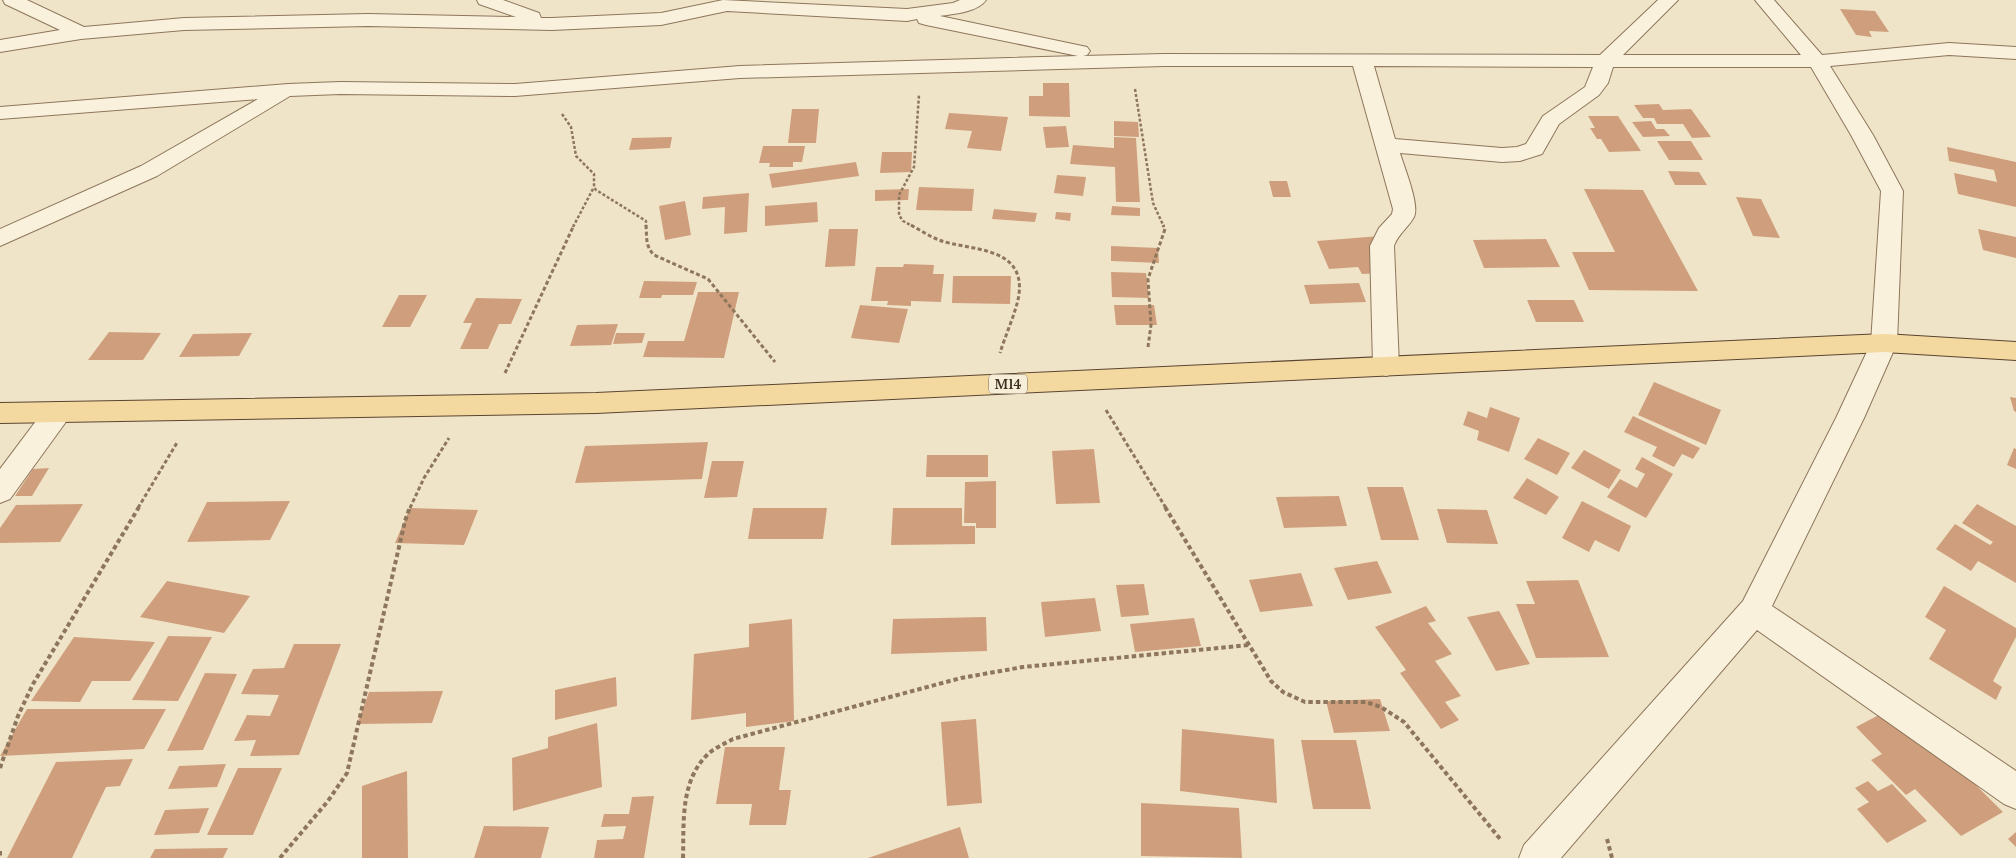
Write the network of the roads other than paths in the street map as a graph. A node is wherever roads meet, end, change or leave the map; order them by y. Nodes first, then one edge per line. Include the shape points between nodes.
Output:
1 (12, 0) edge
2 (486, 0) edge
3 (977, 0) edge
4 (1669, 0) edge
5 (1764, 0) edge
6 (733, 3) edge
7 (907, 15) junction
8 (552, 24) junction
9 (81, 33) junction
10 (0, 46) edge
11 (2016, 53) edge
12 (1362, 60) junction
13 (1128, 61) junction
14 (1604, 61) junction
15 (1817, 61) junction
16 (288, 90) junction
17 (0, 113) edge
18 (1387, 145) junction
19 (0, 238) edge
20 (1884, 343) junction
21 (2016, 351) edge
22 (1386, 366) junction
23 (58, 412) junction
24 (0, 413) edge
25 (0, 491) edge
26 (1754, 611) junction
27 (2016, 792) edge
28 (1538, 858) edge

1 - 9 street
2 - 8 street
3 - 7 street via 957,8
4 - 14 street
5 - 15 street
6 - 7 street
6 - 8 street via 661,19
7 - 13 street
8 - 9 street via 368,20 184,24
9 - 10 street
11 - 15 street via 1949,49
12 - 13 street
12 - 14 street
12 - 18 street
13 - 16 street via 740,72 515,90
14 - 15 street
14 - 18 street via 1598,83 1592,91 1550,120 1534,149 1502,155
15 - 20 street via 1892,191
16 - 17 street
16 - 19 street via 149,171
18 - 22 street via 1406,209 1402,219 1388,230 1382,246
20 - 21 main road, M14
20 - 22 main road, M14
20 - 26 street
22 - 23 main road, M14 via 596,403
23 - 24 main road, M14
23 - 25 street
26 - 27 street
26 - 28 street

